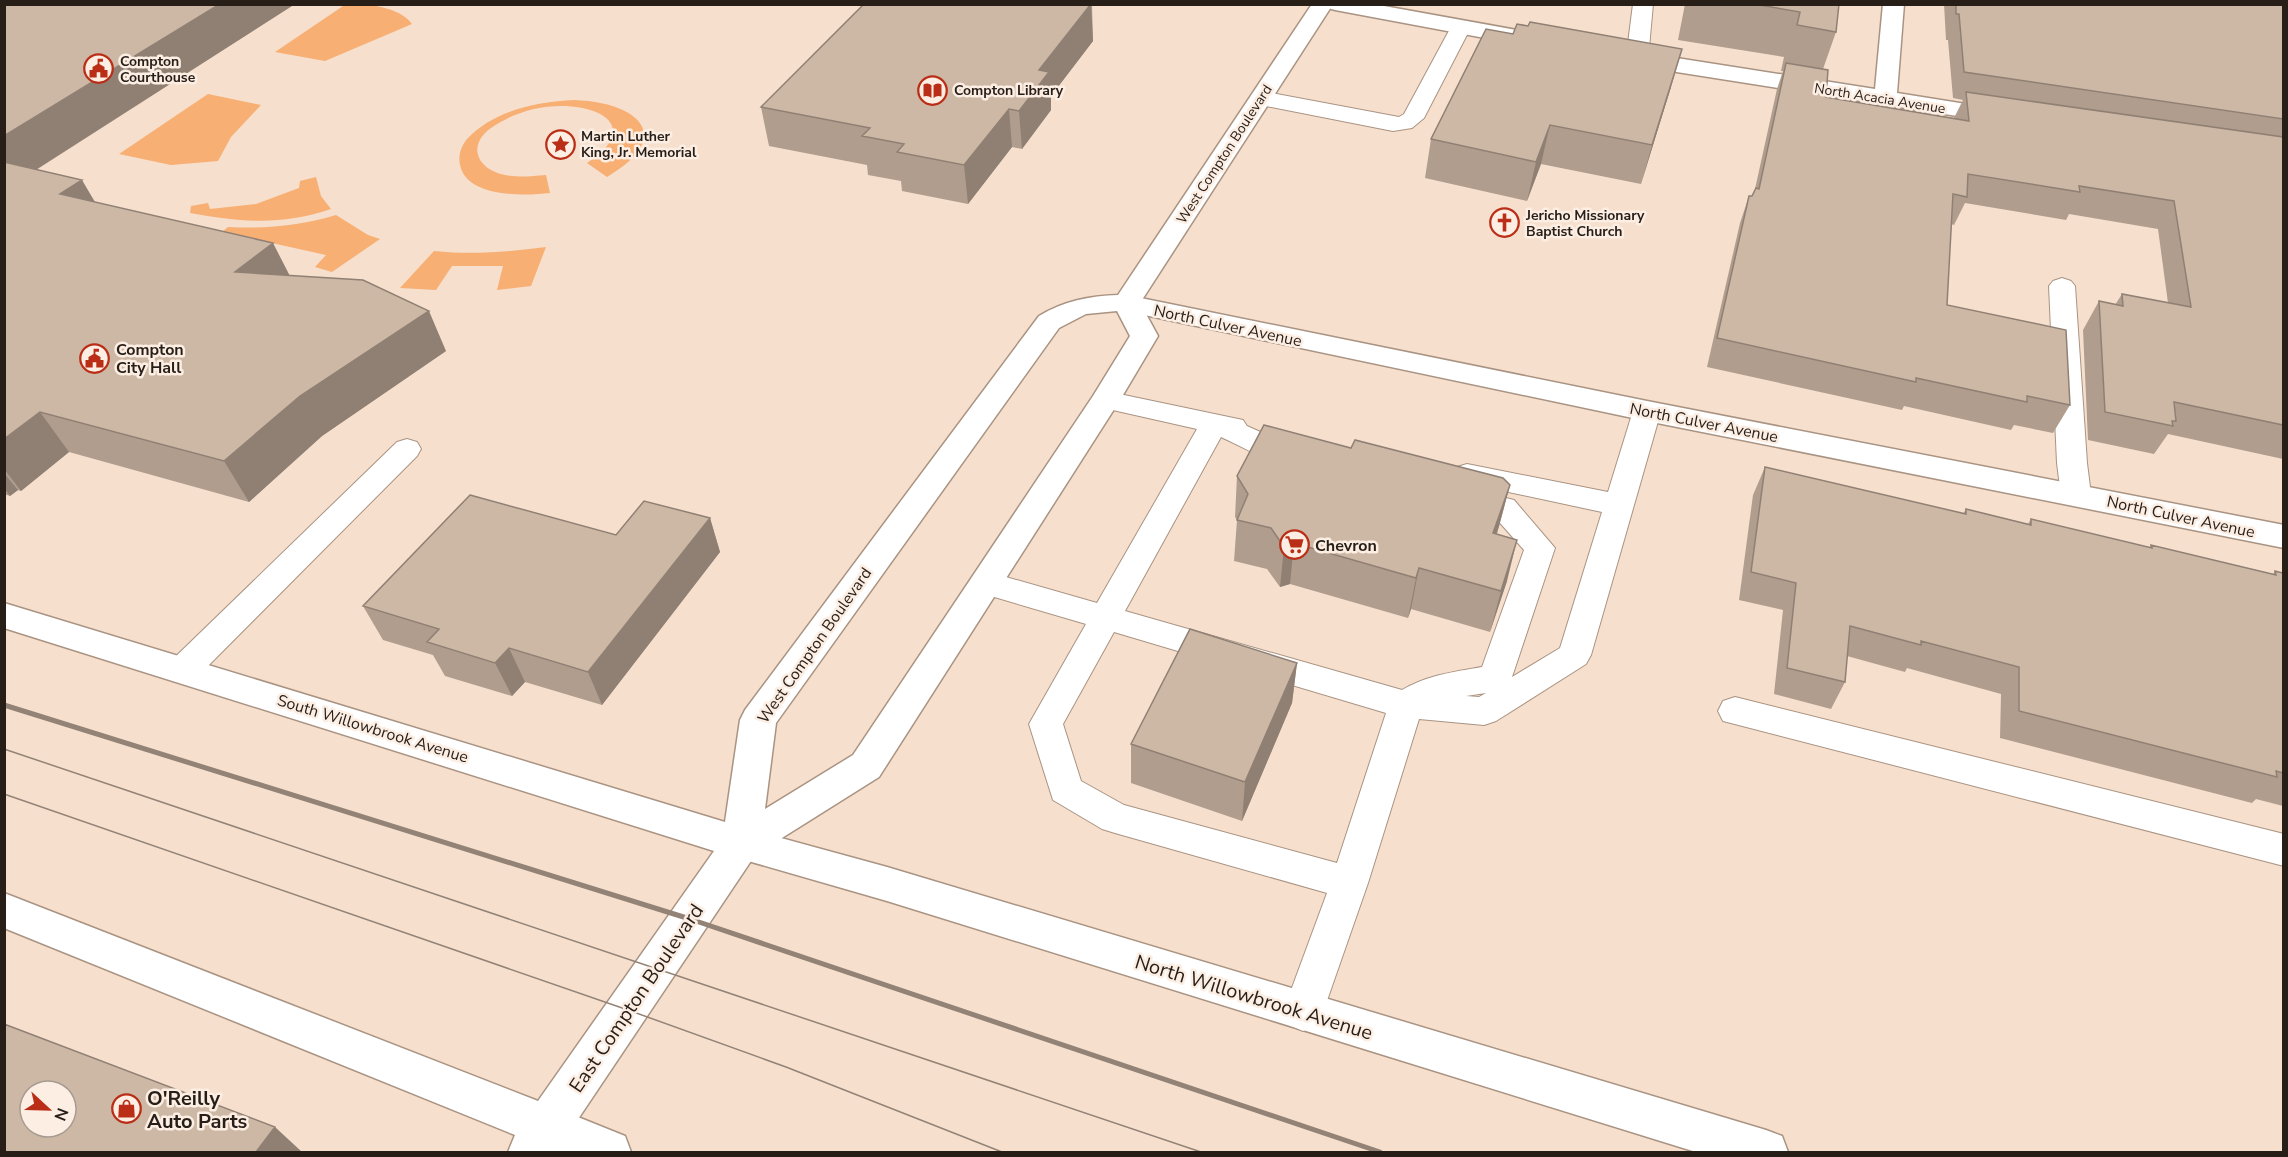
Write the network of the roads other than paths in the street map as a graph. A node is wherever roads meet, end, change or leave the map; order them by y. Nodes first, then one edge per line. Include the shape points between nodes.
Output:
1 (1323, 4) edge
2 (1335, 4) edge
3 (1643, 4) edge
4 (1894, 4) edge
5 (1461, 27) junction
6 (1543, 42) edge
7 (1614, 54) edge
8 (1637, 59) junction
9 (1261, 98) junction
10 (1885, 99) junction
11 (2025, 120) edge
12 (2062, 286) dead end
13 (1126, 303) junction
14 (1105, 400) junction
15 (1647, 411) junction
16 (1215, 423) junction
17 (407, 449) dead end
18 (1320, 453) edge
19 (2076, 495) junction
20 (1619, 505) junction
21 (2283, 537) edge
22 (985, 583) junction
23 (4, 615) edge
24 (1105, 618) junction
25 (183, 670) junction
26 (1406, 705) junction
27 (1736, 711) dead end
28 (741, 843) junction
29 (2283, 850) edge
30 (1348, 883) junction
31 (4, 910) edge
32 (1303, 1012) junction
33 (539, 1140) edge
34 (609, 1152) edge
35 (1766, 1152) edge

1 - 9 street, West Compton Boulevard
2 - 5 street
3 - 8 lane
4 - 10 street
5 - 6 street
5 - 9 lane via 1413,118 1404,123
7 - 8 street, North Acacia Avenue
8 - 10 street, North Acacia Avenue
9 - 13 street, West Compton Boulevard
10 - 11 street, North Acacia Avenue
12 - 19 lane
13 - 14 street via 1144,336
13 - 15 street, North Culver Avenue
13 - 28 street, West Compton Boulevard via 1086,304 1066,310 1049,322 758,720
14 - 16 lane
14 - 22 street
15 - 19 street, North Culver Avenue
15 - 20 lane
16 - 18 lane via 1277,451
16 - 24 lane
17 - 25 lane
19 - 21 street, North Culver Avenue
20 - 26 lane via 1574,655 1484,711
20 - 26 lane via 1440,480 1503,507 1540,548 1495,678 1432,689
22 - 24 lane
22 - 28 street via 866,766
23 - 25 street, South Willowbrook Avenue
24 - 26 lane
24 - 30 lane via 1046,724 1066,790 1115,818
25 - 28 street, South Willowbrook Avenue
26 - 30 lane
27 - 29 lane
28 - 32 street, North Willowbrook Avenue
28 - 33 street, East Compton Boulevard
30 - 32 lane
31 - 33 street
32 - 35 street, North Willowbrook Avenue
33 - 34 street

